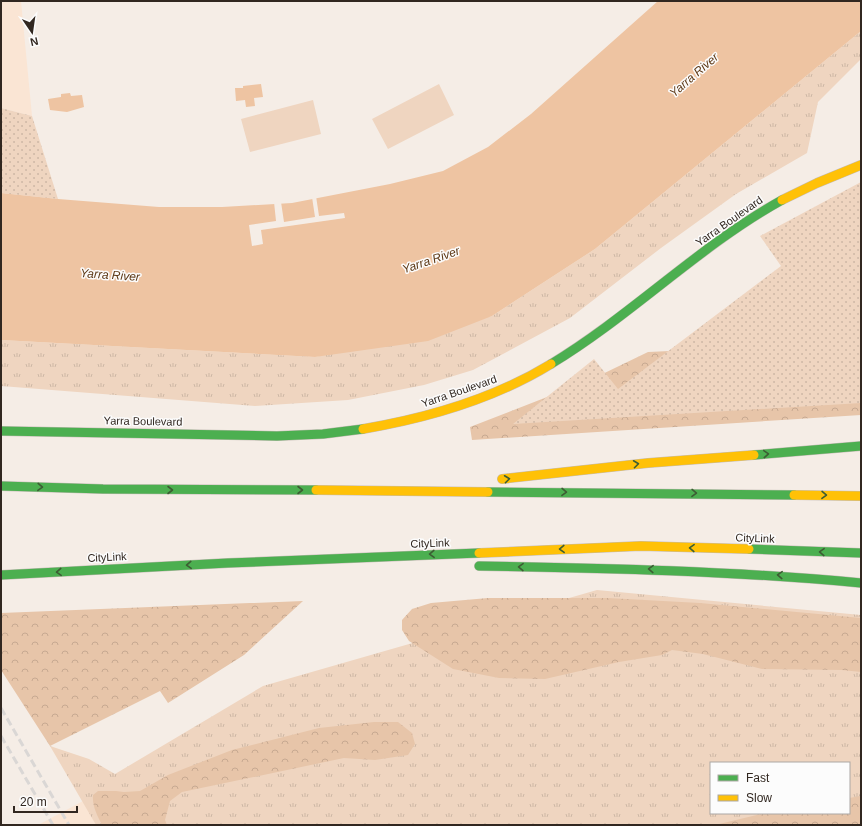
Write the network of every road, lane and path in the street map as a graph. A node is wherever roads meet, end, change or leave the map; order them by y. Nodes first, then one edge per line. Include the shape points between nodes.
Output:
1 (861, 165) edge
2 (1, 431) edge
3 (861, 446) edge
4 (492, 480) dead end
5 (477, 482) dead end
6 (1, 486) edge
7 (399, 491) junction
8 (861, 496) edge
9 (861, 553) edge
10 (228, 563) junction
11 (399, 566) dead end
12 (469, 566) dead end
13 (1, 575) edge
14 (861, 583) edge

1 - 2 main road, Yarra Boulevard via 808,186 749,221 582,344 543,369 508,386 440,412 408,421 366,428 292,436
4 -> 3 main road via 648,463
5 - 7 main road
6 -> 7 main road
7 -> 8 main road
9 -> 10 main road, CityLink via 641,546
10 - 11 main road
10 -> 13 main road, CityLink
14 -> 12 main road via 800,576 650,569

